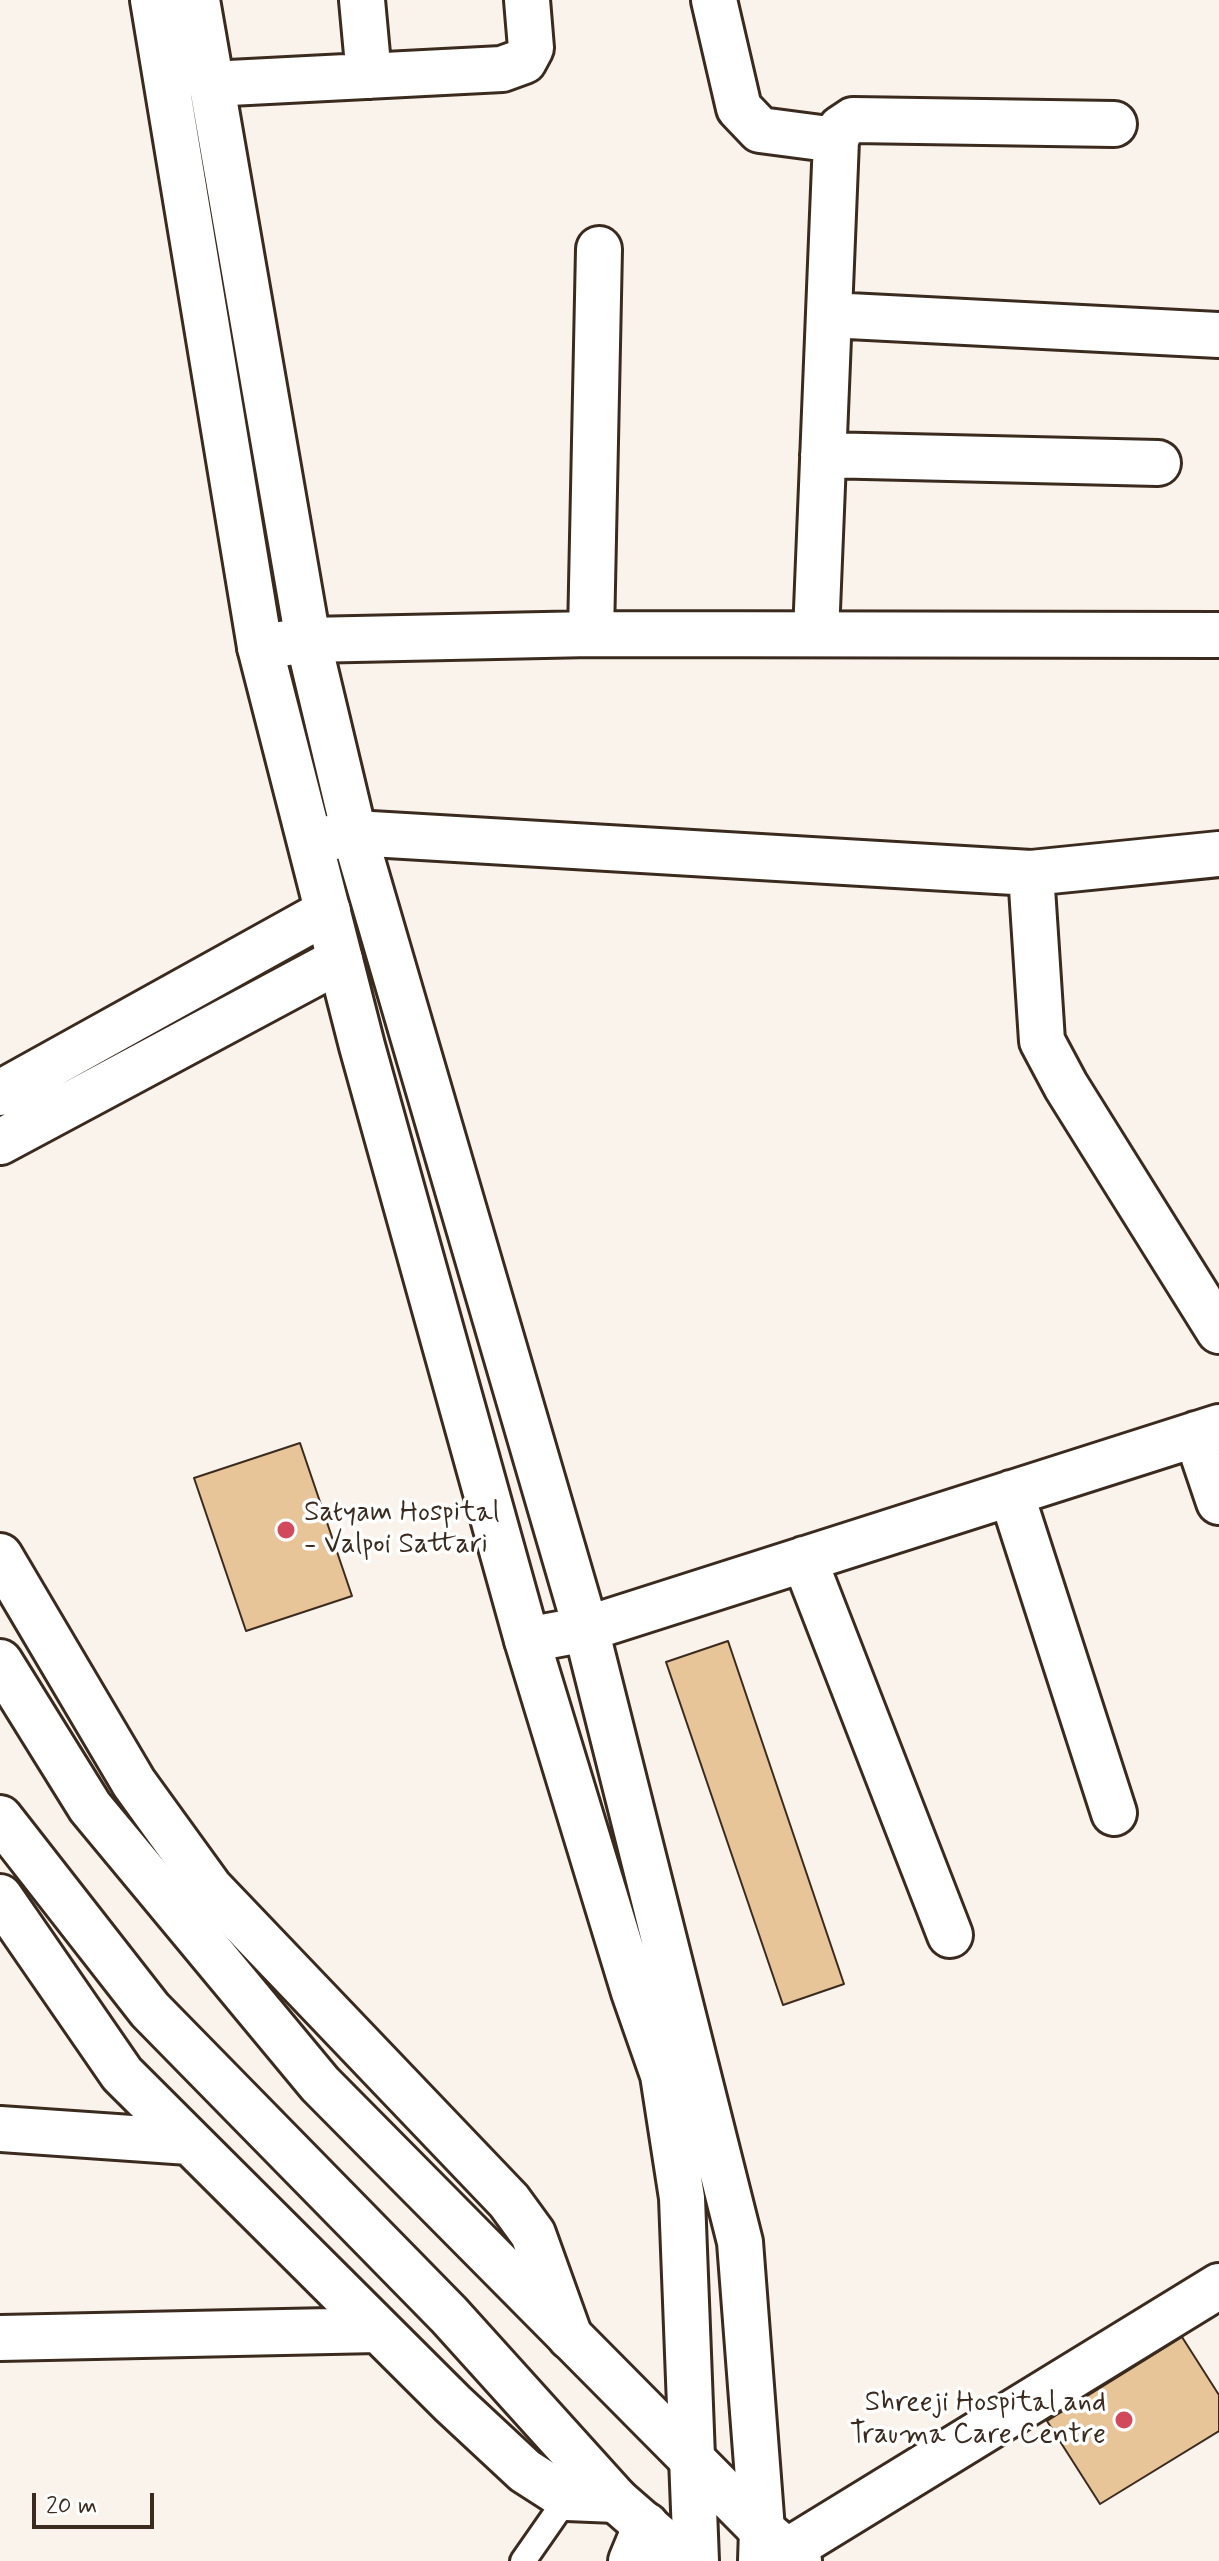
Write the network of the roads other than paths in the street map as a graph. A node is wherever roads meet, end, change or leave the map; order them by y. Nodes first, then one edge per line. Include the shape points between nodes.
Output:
1 (153, 0) edge
2 (197, 0) edge
3 (362, 0) edge
4 (527, 0) edge
5 (714, 0) edge
6 (369, 76) junction
7 (210, 84) junction
8 (1114, 124) dead end
9 (836, 140) junction
10 (599, 249) dead end
11 (829, 315) junction
12 (1219, 335) edge
13 (823, 455) junction
14 (1158, 463) dead end
15 (591, 634) junction
16 (816, 634) junction
17 (1219, 635) edge
18 (308, 640) junction
19 (260, 647) junction
20 (354, 833) junction
21 (310, 842) junction
22 (1219, 854) edge
23 (1031, 873) junction
24 (328, 911) junction
25 (340, 960) junction
26 (0, 1093) edge
27 (0, 1142) edge
28 (1219, 1331) edge
29 (1208, 1430) edge
30 (1011, 1493) junction
31 (1219, 1502) edge
32 (0, 1556) edge
33 (804, 1559) junction
34 (586, 1629) junction
35 (527, 1640) junction
36 (0, 1662) edge
37 (1114, 1813) dead end
38 (0, 1818) edge
39 (0, 1897) edge
40 (950, 1935) dead end
41 (0, 2129) edge
42 (189, 2142) junction
43 (1219, 2286) edge
44 (378, 2330) junction
45 (570, 2337) junction
46 (0, 2338) edge
47 (691, 2459) junction
48 (567, 2498) junction
49 (631, 2529) edge
50 (777, 2551) edge
51 (523, 2561) edge
52 (686, 2561) edge
53 (696, 2561) edge

1 - 19 main road
2 - 7 main road
3 - 6 main road
4 - 6 main road via 531,48 524,61 502,69
5 - 9 main road via 739,108 760,130
6 - 7 main road
7 - 18 main road
8 - 9 main road via 853,120
9 - 11 main road
10 - 15 main road
11 - 12 main road
11 - 13 main road
13 - 14 main road
13 - 16 main road
15 - 16 main road
15 - 18 main road
16 - 17 main road
18 - 19 main road
18 - 20 main road
19 - 21 main road
20 - 21 main road
20 - 23 main road
20 - 34 main road
21 - 24 main road
22 - 23 main road
23 - 28 main road via 1042,1041
24 - 25 main road
24 - 26 main road
25 - 27 main road
25 - 35 main road
29 - 30 main road
29 - 31 main road
30 - 33 main road
30 - 37 main road
32 - 45 main road via 134,1783 210,1888 509,2201 533,2234
33 - 34 main road
33 - 40 main road
34 - 35 main road
34 - 50 main road via 740,2242
35 - 47 main road via 663,2075 682,2198
36 - 45 main road via 90,1807 320,2084
38 - 49 main road via 150,2010 449,2315
39 - 42 main road via 122,2074
41 - 42 main road
42 - 44 main road
43 - 50 main road
44 - 46 main road
44 - 48 main road via 525,2471
45 - 47 main road
47 - 50 main road
47 - 53 main road
48 - 49 main road
48 - 51 lane
49 - 52 main road

